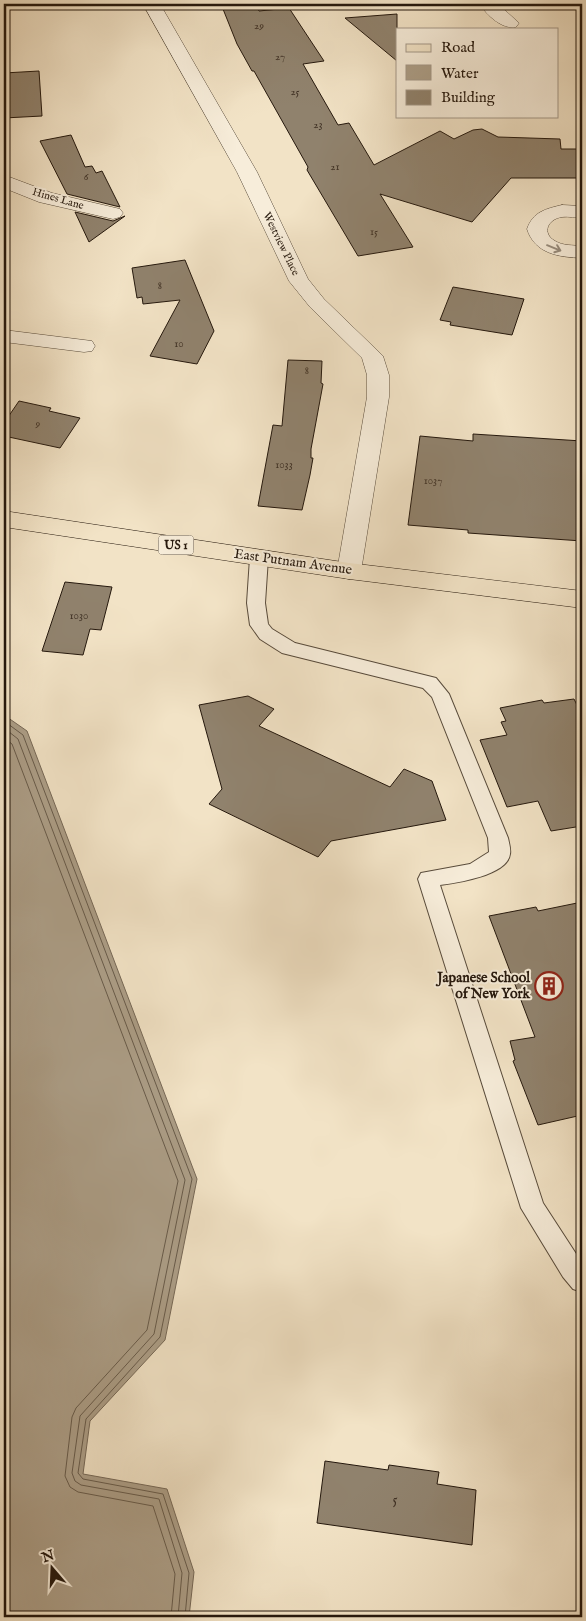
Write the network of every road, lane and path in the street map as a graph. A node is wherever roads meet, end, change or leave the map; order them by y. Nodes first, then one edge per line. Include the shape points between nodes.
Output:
1 (151, 4) edge
2 (488, 4) edge
3 (510, 23) dead end
4 (4, 181) edge
5 (582, 212) edge
6 (113, 213) dead end
7 (582, 252) edge
8 (4, 336) edge
9 (84, 346) dead end
10 (4, 519) edge
11 (259, 558) junction
12 (349, 571) junction
13 (582, 600) edge
14 (582, 1281) edge

1 - 12 street, Westview Place via 247,172 299,281 316,303 372,356 378,374 378,397
2 - 3 street
4 - 6 street, Hines Lane via 46,198
5 -> 7 street via 561,211 542,217 535,229 537,236 550,247
8 - 9 street
10 - 11 main road, East Putnam Avenue / US 1
11 - 12 main road, East Putnam Avenue / US 1
11 - 14 lane via 256,603 259,625 266,634 289,648 429,683 440,694 498,838 500,855 490,866 428,879 533,1208
12 - 13 main road, East Putnam Avenue / US 1

